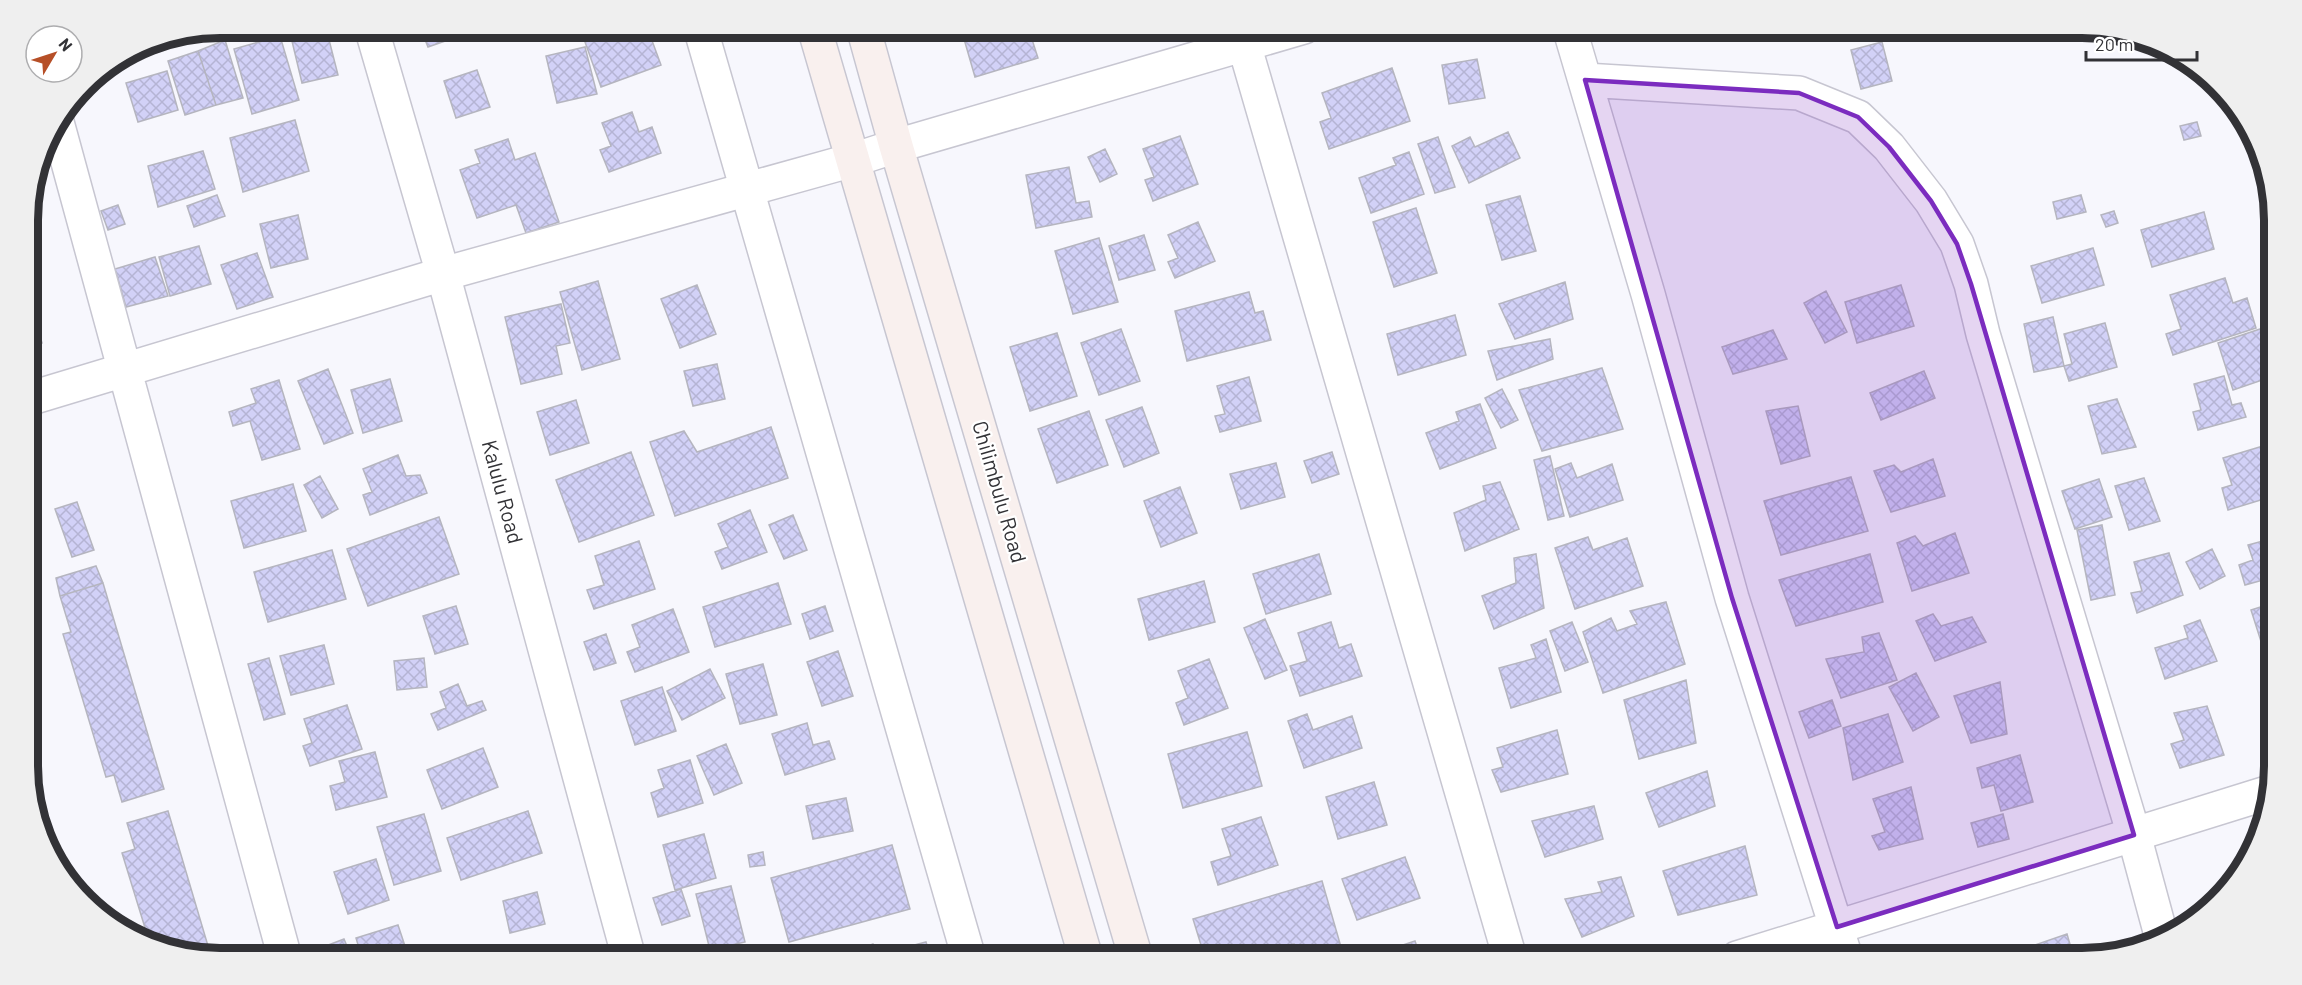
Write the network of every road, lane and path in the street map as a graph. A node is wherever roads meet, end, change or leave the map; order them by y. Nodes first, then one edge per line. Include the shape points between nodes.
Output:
1 (374, 37) edge
2 (703, 37) edge
3 (817, 37) edge
4 (866, 37) edge
5 (1238, 37) edge
6 (1241, 37) edge
7 (1572, 37) edge
8 (1585, 80) junction
9 (60, 132) edge
10 (896, 146) junction
11 (852, 160) junction
12 (747, 190) junction
13 (443, 274) junction
14 (125, 371) junction
15 (38, 396) edge
16 (2262, 795) edge
17 (2134, 835) junction
18 (1837, 927) junction
19 (2160, 930) edge
20 (1507, 947) edge
21 (1772, 947) edge
22 (1843, 947) edge
23 (282, 948) edge
24 (626, 948) edge
25 (966, 948) edge
26 (1083, 948) edge
27 (1133, 948) edge

1 - 13 street, Kalulu Road
2 - 12 street
3 - 11 main road
4 - 10 main road, Chilimbulu Road
5 - 10 street
6 - 20 street
7 - 8 street
8 - 17 street via 1799,93 1858,117 1889,147 1931,201 1957,244 1971,284
8 - 18 street via 1731,598
9 - 14 street
10 - 11 street
10 - 27 main road, Chilimbulu Road
11 - 12 street
11 - 26 main road
12 - 13 street
12 - 25 street
13 - 14 street
13 - 24 street, Kalulu Road
14 - 15 street
14 - 23 street
16 - 17 street
17 - 18 street
17 - 19 street
18 - 21 street
18 - 22 street

